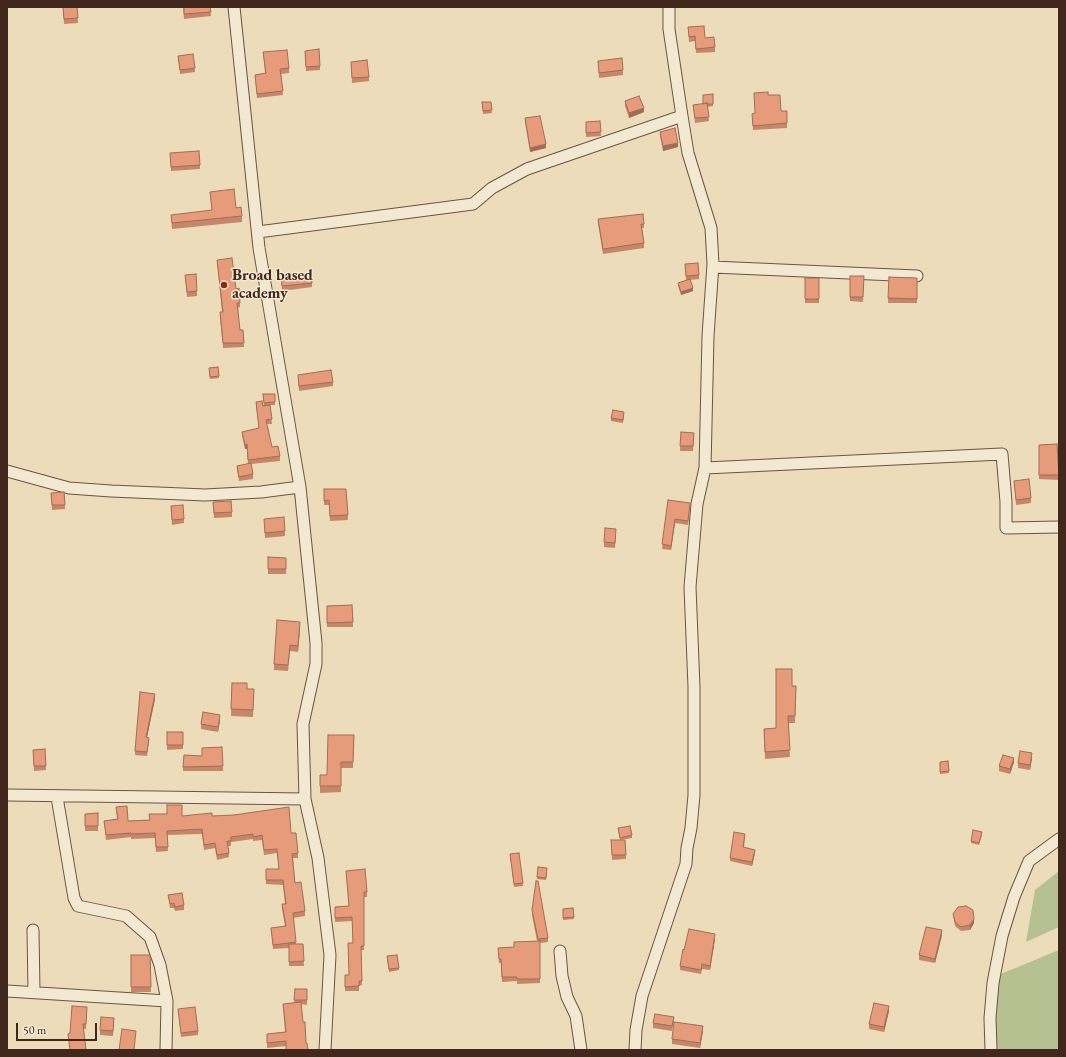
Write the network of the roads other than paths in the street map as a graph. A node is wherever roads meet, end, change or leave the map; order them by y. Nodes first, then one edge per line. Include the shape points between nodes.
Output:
1 (234, 7) edge
2 (669, 7) edge
3 (682, 116) junction
4 (258, 232) junction
5 (713, 267) junction
6 (917, 276) edge
7 (706, 468) junction
8 (7, 471) edge
9 (300, 486) junction
10 (1059, 528) edge
11 (7, 795) edge
12 (58, 797) junction
13 (305, 799) junction
14 (1059, 839) edge
15 (33, 930) dead end
16 (560, 951) dead end
17 (7, 991) edge
18 (34, 992) junction
19 (167, 1001) junction
20 (166, 1050) edge
21 (325, 1050) edge
22 (581, 1050) edge
23 (635, 1050) edge
24 (991, 1050) edge

1 - 4 street
2 - 3 street via 669,29
3 - 4 street via 527,169 492,188 473,204
3 - 5 street via 688,153 710,228
4 - 9 street
5 - 6 street
5 - 7 street via 708,336
7 - 10 street via 1002,454 1006,528
7 - 23 street via 697,504 690,587 694,688 694,795 691,828 686,864 642,996
8 - 9 street via 69,488 111,491 205,495 261,492
9 - 13 street via 317,652 304,724
11 - 12 street
12 - 13 street
12 - 19 street via 74,898 78,906 126,916 150,937 160,965
13 - 21 street via 319,865 330,955
14 - 24 street via 1029,861 1014,897 1002,936 993,982
15 - 18 street
16 - 22 street via 562,976 567,997 576,1016
17 - 18 street
18 - 19 street
19 - 20 street

